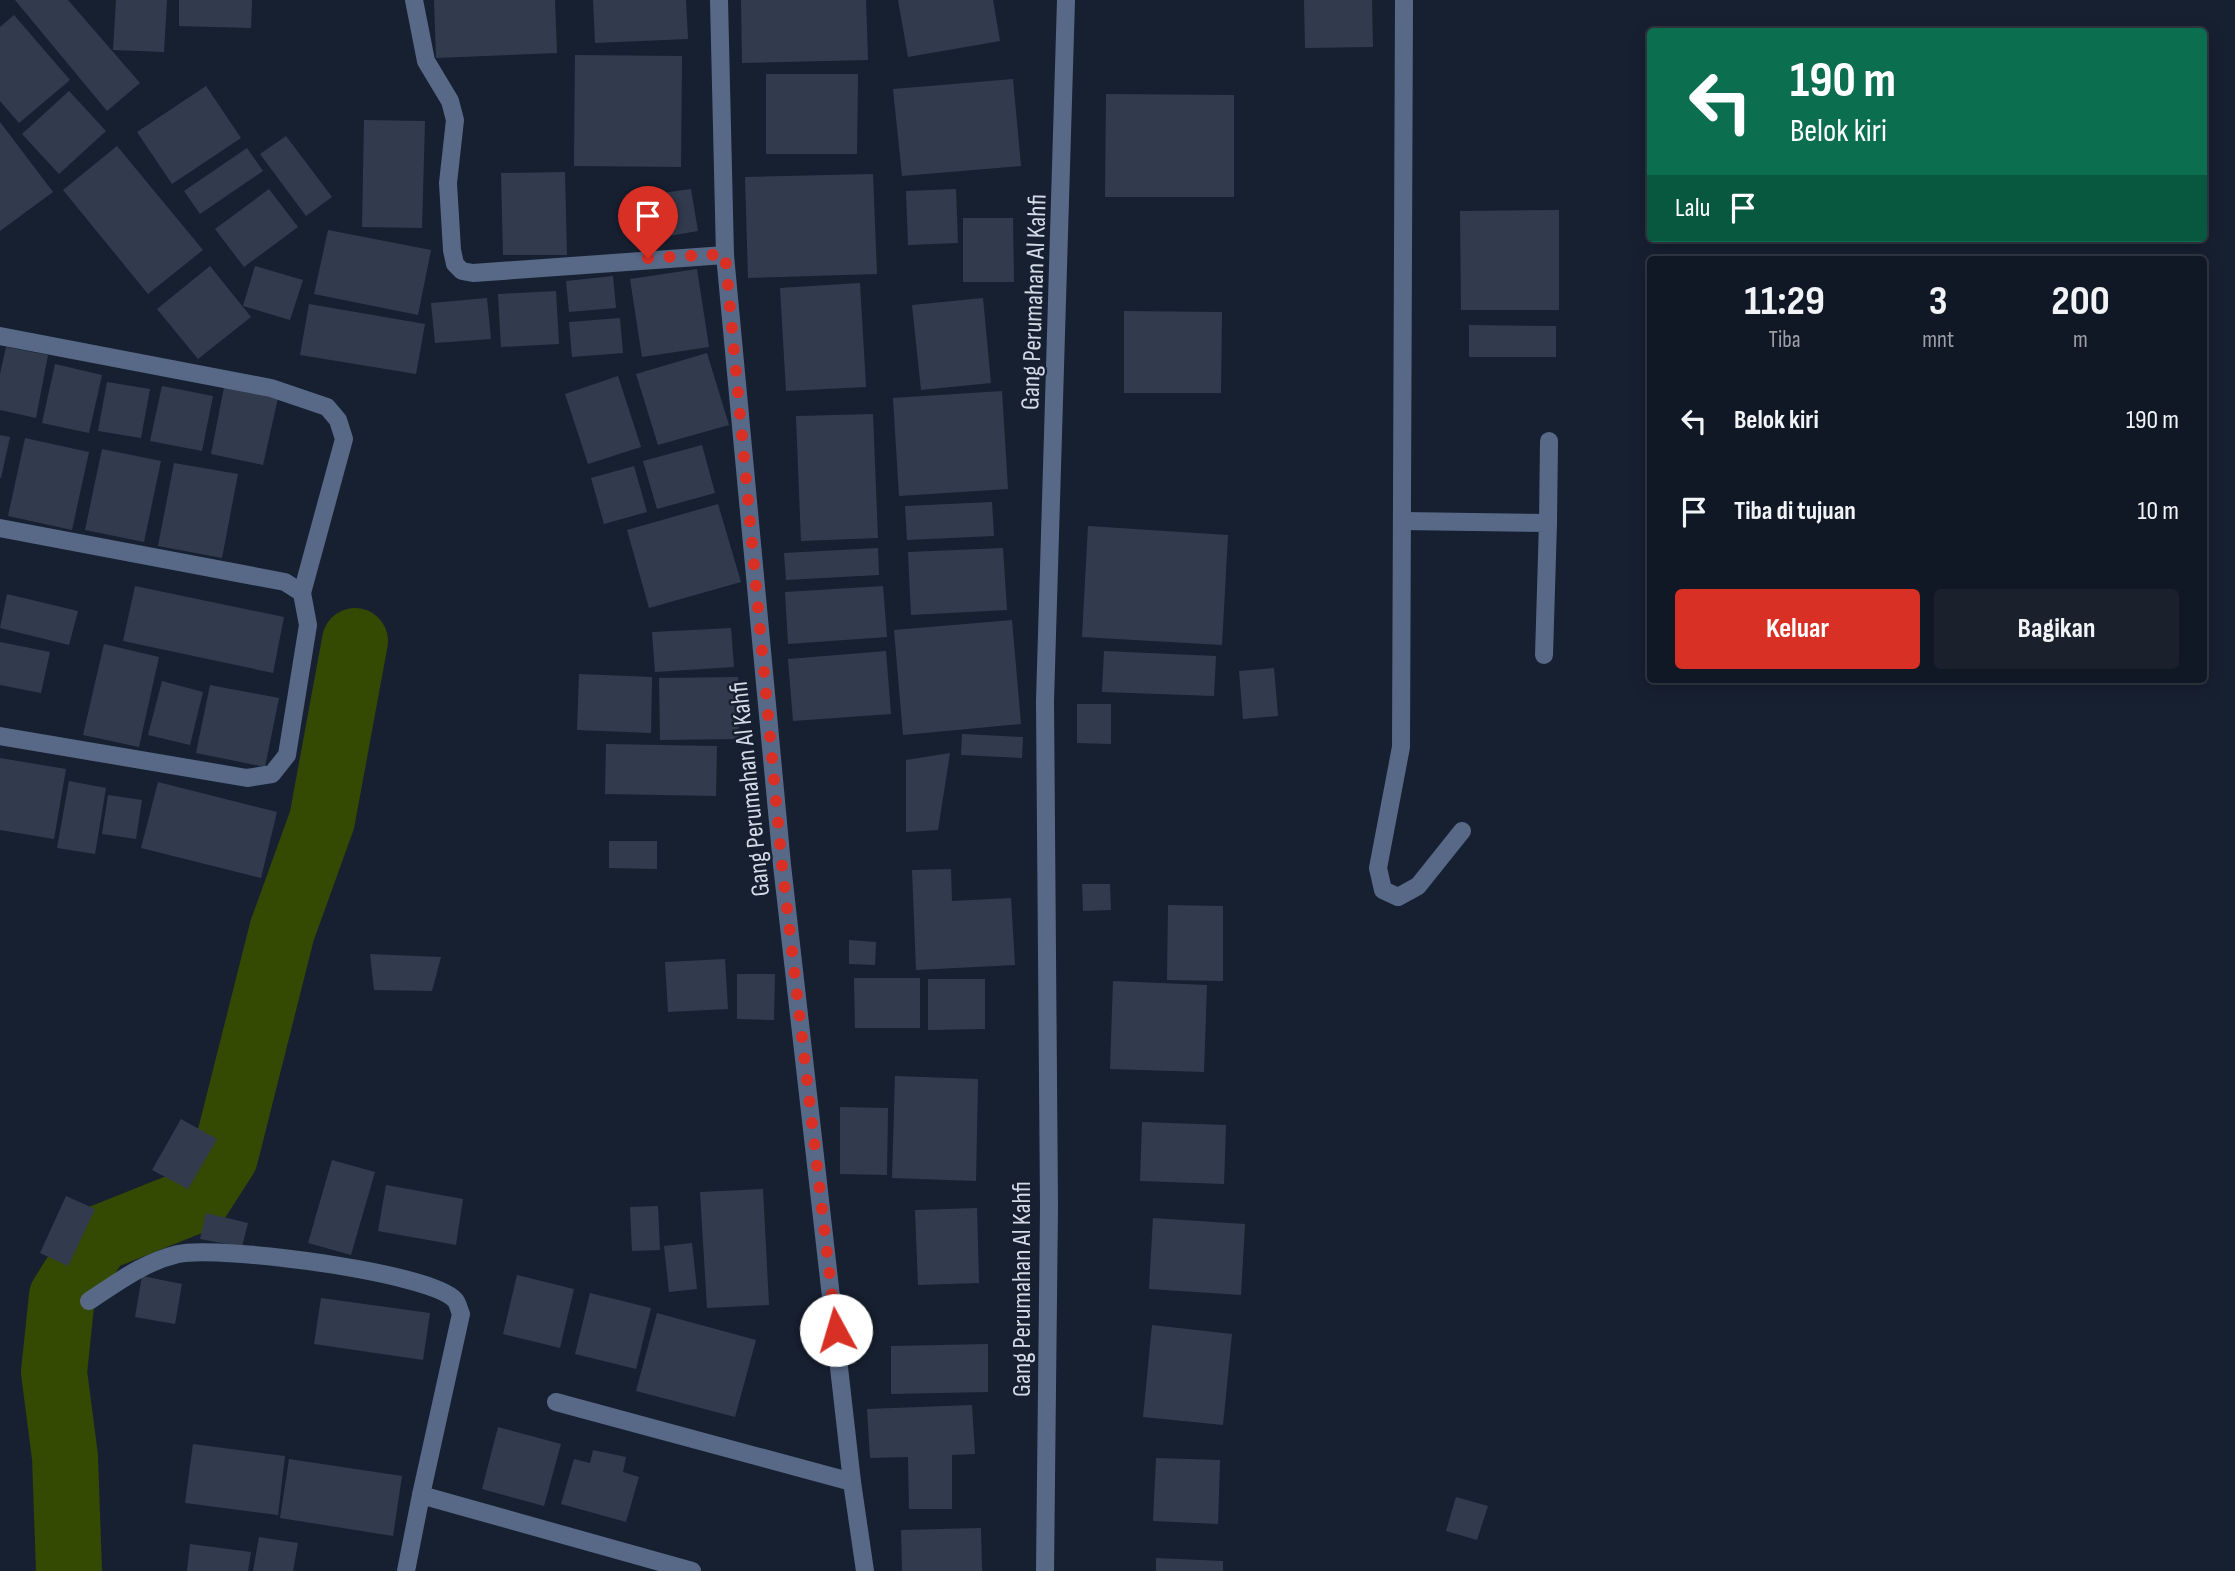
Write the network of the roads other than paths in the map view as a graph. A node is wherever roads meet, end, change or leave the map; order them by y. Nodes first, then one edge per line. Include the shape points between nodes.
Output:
1 (414, 0) edge
2 (719, 0) edge
3 (1066, 0) edge
4 (1404, 0) edge
5 (725, 254) junction
6 (0, 336) edge
7 (1549, 441) dead end
8 (1402, 521) junction
9 (1548, 523) junction
10 (0, 528) edge
11 (302, 593) junction
12 (1544, 655) dead end
13 (0, 736) edge
14 (1462, 831) dead end
15 (89, 1301) dead end
16 (556, 1402) dead end
17 (852, 1482) junction
18 (421, 1495) junction
19 (406, 1571) edge
20 (692, 1571) edge
21 (865, 1571) edge
22 (1045, 1571) edge

1 - 5 street via 426,61 450,100 455,120 448,183 452,250 462,271
2 - 5 street, Gang Perumahan Al Kahfi
3 - 22 street, Gang Perumahan Al Kahfi via 1045,701 1049,1206
4 - 8 street
5 - 17 street, Gang Perumahan Al Kahfi via 782,865
6 - 11 street via 271,388 327,407 338,420 344,439
7 - 9 street
8 - 9 street
8 - 14 street via 1401,747 1378,868 1383,890 1398,897 1418,886
9 - 12 street
10 - 11 street via 285,582
11 - 13 street via 308,625 288,755 272,774 247,778
15 - 18 street via 145,1265 181,1254 275,1255 441,1290 456,1300 461,1314
16 - 17 street
17 - 21 street, Gang Perumahan Al Kahfi
18 - 19 street
18 - 20 street

